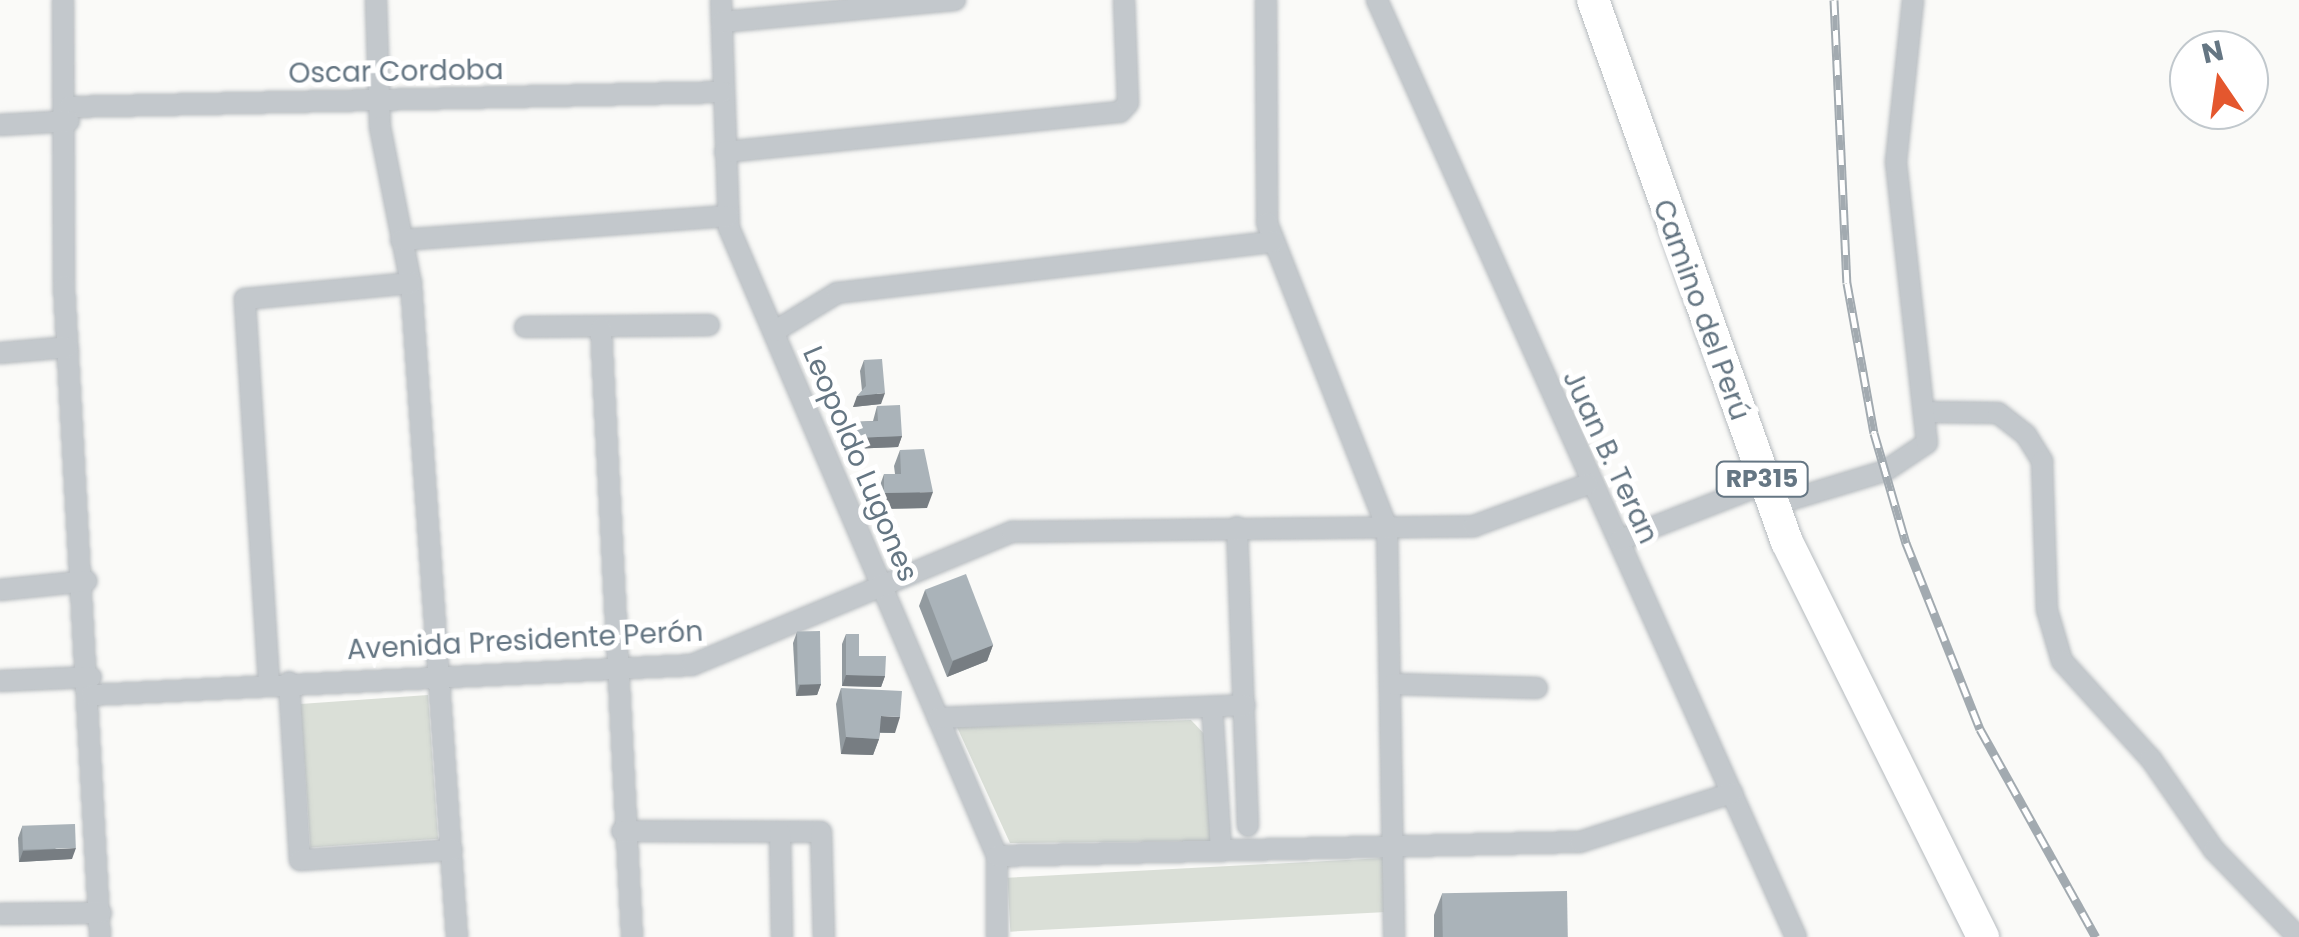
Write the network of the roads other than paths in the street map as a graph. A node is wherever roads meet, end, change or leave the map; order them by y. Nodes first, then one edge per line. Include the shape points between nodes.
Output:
1 (63, 0) edge
2 (376, 0) edge
3 (721, 0) edge
4 (955, 0) edge
5 (1124, 0) edge
6 (1266, 0) edge
7 (1377, 0) edge
8 (1593, 0) edge
9 (1913, 0) edge
10 (722, 22) junction
11 (724, 92) junction
12 (380, 100) junction
13 (69, 114) junction
14 (0, 125) edge
15 (725, 152) junction
16 (728, 216) junction
17 (401, 240) junction
18 (1274, 242) junction
19 (410, 284) junction
20 (709, 325) dead end
21 (525, 328) dead end
22 (600, 329) junction
23 (774, 331) junction
24 (68, 347) junction
25 (0, 353) edge
26 (1926, 412) junction
27 (1588, 484) junction
28 (1768, 494) junction
29 (1237, 527) junction
30 (1387, 528) junction
31 (1620, 540) junction
32 (86, 582) junction
33 (881, 587) junction
34 (0, 590) edge
35 (613, 667) junction
36 (440, 673) junction
37 (0, 681) edge
38 (279, 682) junction
39 (1393, 684) junction
40 (91, 686) junction
41 (1538, 688) dead end
42 (1244, 705) junction
43 (1212, 706) junction
44 (938, 718) junction
45 (1732, 794) junction
46 (1248, 826) dead end
47 (622, 831) junction
48 (780, 832) junction
49 (1394, 848) junction
50 (452, 850) junction
51 (1220, 851) junction
52 (997, 856) junction
53 (102, 913) junction
54 (0, 914) edge
55 (100, 937) edge
56 (457, 937) edge
57 (632, 937) edge
58 (782, 937) edge
59 (824, 937) edge
60 (998, 937) edge
61 (1394, 937) edge
62 (1796, 937) edge
63 (1982, 937) edge
64 (2298, 937) edge

1 - 13 street
2 - 12 street
3 - 10 street, Leopoldo Lugones
4 - 10 street
5 - 15 street via 1128,103 1120,112
6 - 18 street via 1261,171
7 - 27 street, Juan B. Teran
8 - 28 main road, Camino del Perú / RP315
9 - 26 street via 1896,162
10 - 11 street, Leopoldo Lugones
11 - 12 street, Oscar Cordoba
11 - 15 street, Leopoldo Lugones
12 - 13 street, Oscar Cordoba
12 - 17 street
13 - 14 street, Oscar Cordoba
13 - 24 street
15 - 16 street, Leopoldo Lugones
16 - 17 street
16 - 23 street, Leopoldo Lugones
17 - 19 street
18 - 23 street via 837,293
18 - 30 street
19 - 36 street
19 - 38 street via 245,299
20 - 22 street
21 - 22 street
22 - 35 street
23 - 33 street, Leopoldo Lugones
24 - 25 street
24 - 32 street
26 - 28 street via 1920,456
26 - 64 street via 1998,413 2026,436 2045,483 2047,610 2062,662 2151,759 2214,850
27 - 30 street, Avenida Presidente Perón via 1474,526
27 - 31 street, Juan B. Teran
28 - 31 street
28 - 63 main road, Camino del Perú / RP315
29 - 30 street, Avenida Presidente Perón
29 - 33 street, Avenida Presidente Perón via 1012,532
29 - 42 street
30 - 39 street
31 - 45 street, Juan B. Teran
32 - 34 street
32 - 40 street
33 - 35 street, Avenida Presidente Perón via 718,658
33 - 44 street, Leopoldo Lugones
35 - 36 street, Avenida Presidente Perón
35 - 47 street
36 - 38 street, Avenida Presidente Perón
36 - 50 street
37 - 40 street, Avenida Presidente Perón
38 - 40 street, Avenida Presidente Perón
38 - 50 street via 300,860
39 - 41 street
39 - 49 street
40 - 53 street
42 - 43 street
42 - 46 street
43 - 44 street
43 - 51 street
44 - 52 street, Leopoldo Lugones
45 - 49 street via 1580,842
45 - 62 street, Juan B. Teran
47 - 48 street
47 - 57 street
48 - 58 street
48 - 59 street via 821,832
49 - 51 street
49 - 61 street
50 - 56 street
51 - 52 street
52 - 60 street, Leopoldo Lugones
53 - 54 street
53 - 55 street

